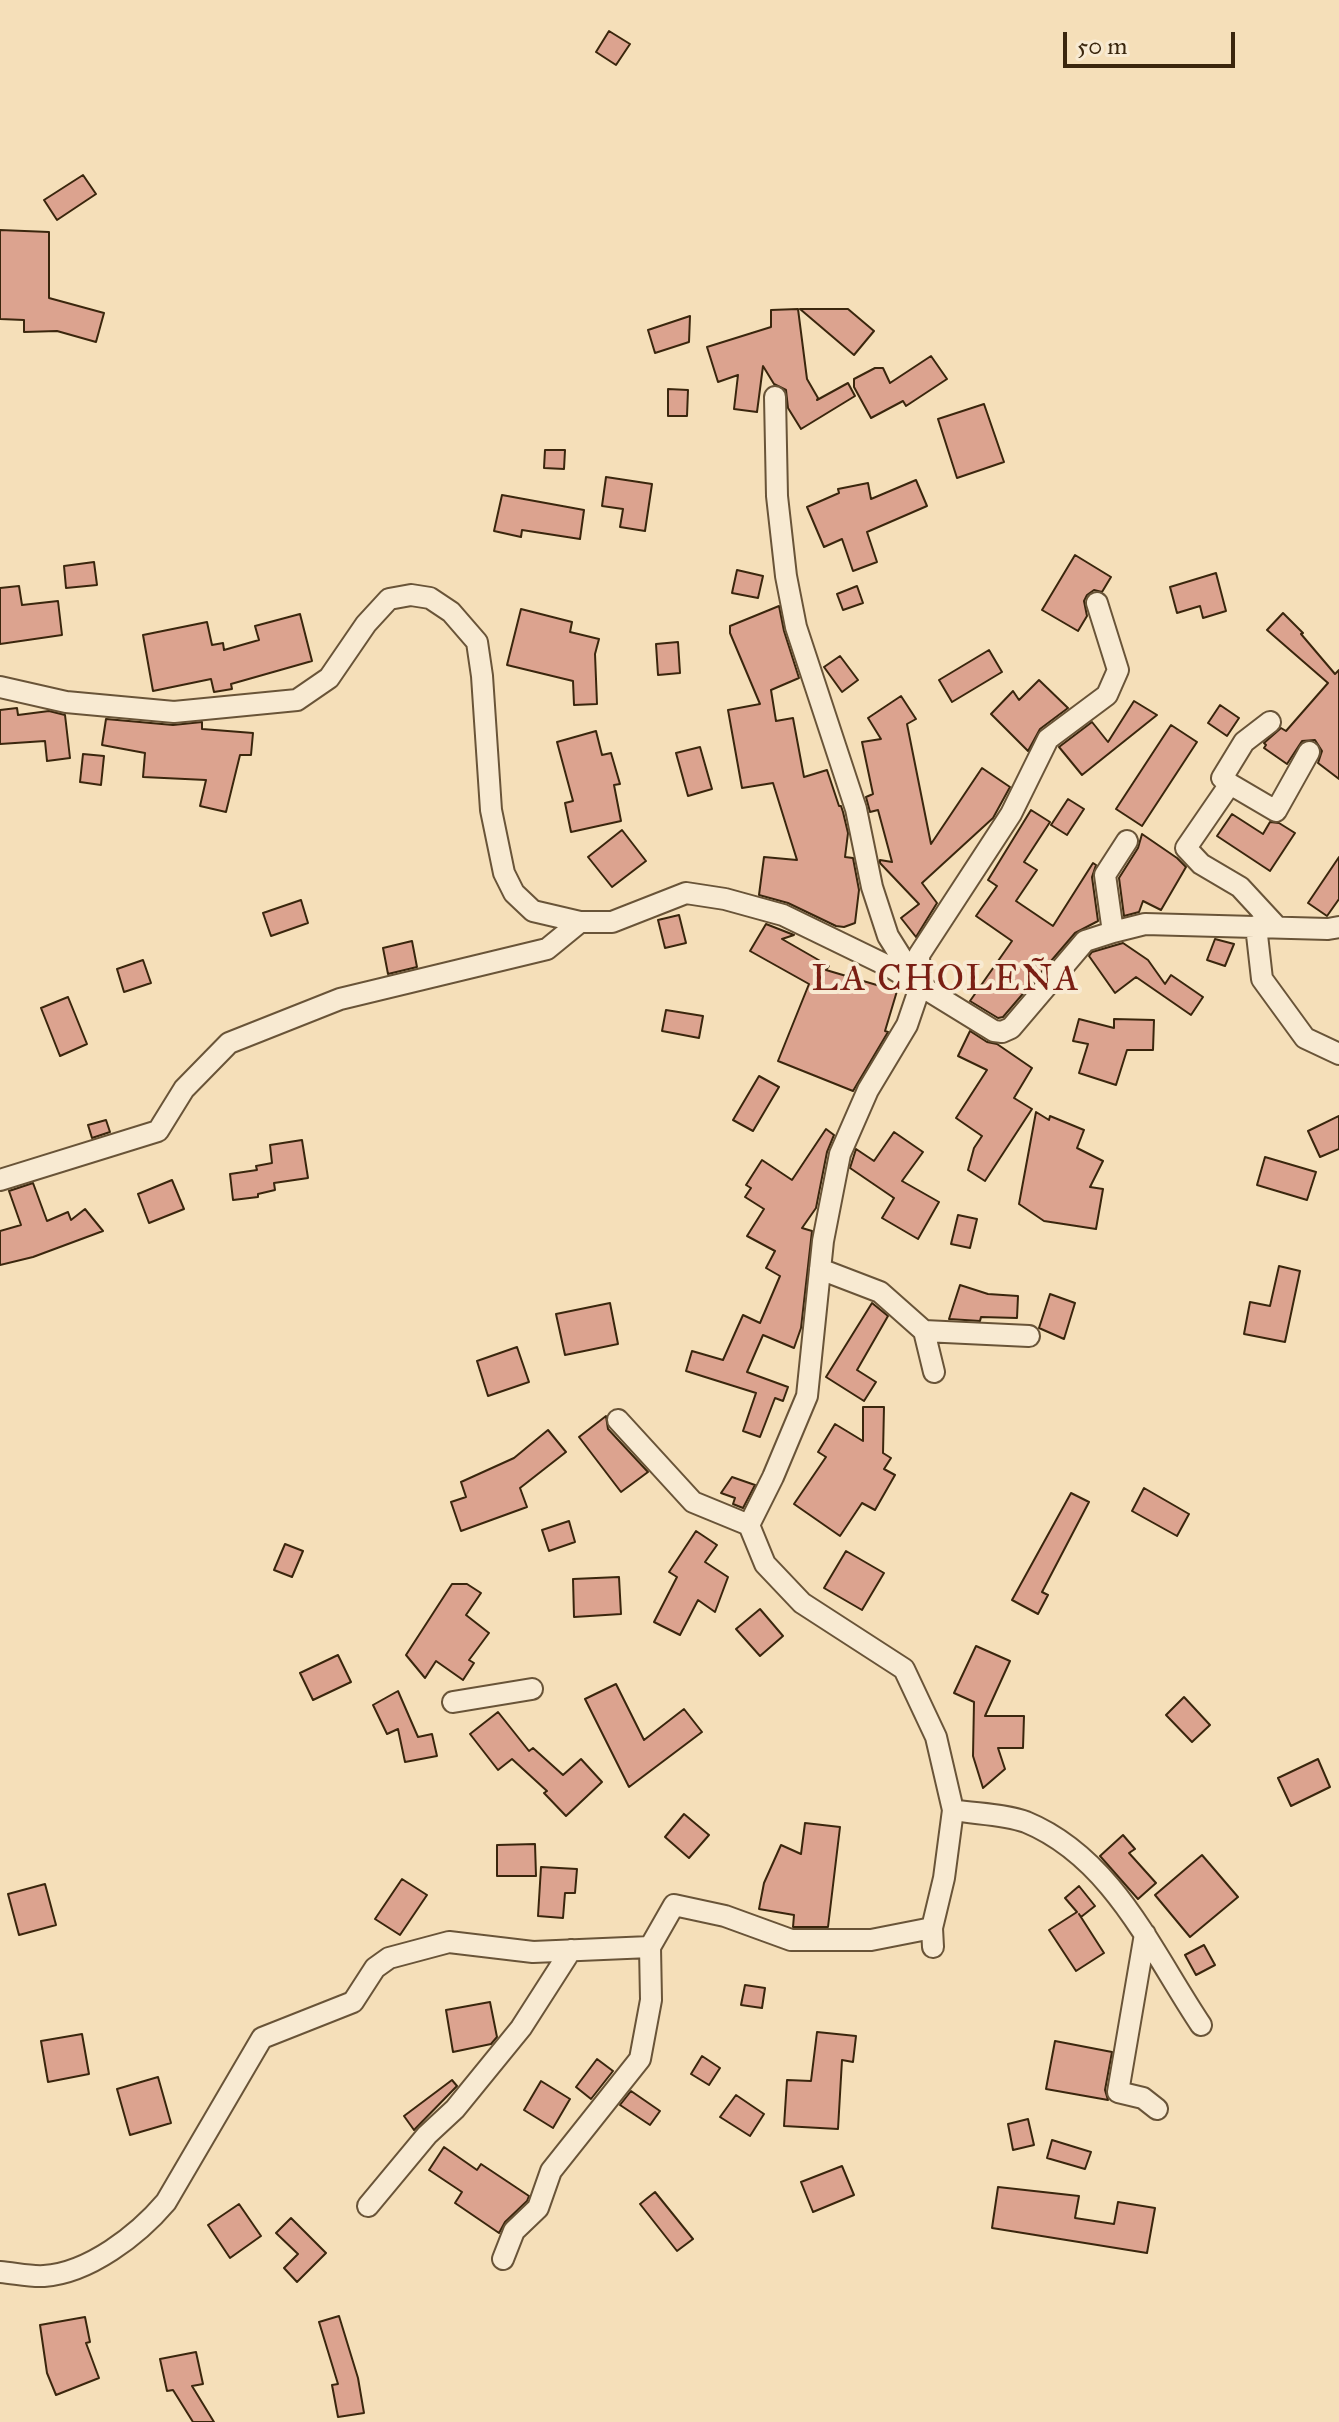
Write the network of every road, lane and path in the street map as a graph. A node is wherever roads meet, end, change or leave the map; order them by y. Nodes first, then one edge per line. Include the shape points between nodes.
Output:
1 (775, 397) dead end
2 (1097, 603) dead end
3 (5, 692) edge
4 (1270, 722) dead end
5 (1309, 752) dead end
6 (1230, 784) junction
7 (1127, 841) dead end
8 (580, 922) junction
9 (1266, 926) junction
10 (1339, 927) edge
11 (1113, 932) junction
12 (920, 987) junction
13 (1339, 1054) edge
14 (0, 1180) edge
15 (820, 1269) junction
16 (924, 1331) junction
17 (1029, 1336) dead end
18 (934, 1372) dead end
19 (618, 1420) dead end
20 (749, 1525) junction
21 (532, 1689) dead end
22 (453, 1702) dead end
23 (953, 1810) junction
24 (1145, 1934) junction
25 (650, 1947) junction
26 (571, 1950) junction
27 (1201, 2025) dead end
28 (1157, 2109) dead end
29 (368, 2206) dead end
30 (503, 2259) dead end
31 (0, 2272) edge

1 - 12 street via 777,496 796,627 856,809 888,936
2 - 12 street via 1118,670 1107,695 1048,739 1011,814 919,955
3 - 8 street via 174,712 297,700 329,678 389,599 430,598 451,612 477,642 491,810 504,873 514,893 533,911
4 - 6 street via 1244,742 1222,778
5 - 6 street via 1276,811
6 - 9 street via 1186,848 1201,864 1240,887
7 - 11 street via 1105,875
8 - 12 street via 612,922 686,893 725,899 783,915
8 - 14 street via 547,949 340,999 229,1043 184,1089 158,1131
9 - 10 street
9 - 11 street via 1145,924
9 - 13 street via 1262,979 1305,1038
11 - 12 street via 1085,941 1002,1032
12 - 15 street via 907,1025 868,1090 840,1154
15 - 16 street via 880,1292
15 - 20 street via 807,1396
16 - 17 street
16 - 18 street
19 - 20 street via 693,1502
20 - 23 street via 765,1564 802,1603 904,1669 936,1737
21 - 22 street
23 - 24 street via 1025,1821 1076,1850
23 - 25 street via 932,1938 791,1940 725,1916 674,1905
24 - 27 street
24 - 28 street via 1118,2092 1143,2098
25 - 26 street
25 - 30 street via 651,2000 640,2059 551,2171 538,2208 514,2231
26 - 29 street via 521,2028
26 - 31 street via 533,1952 449,1942 389,1958 375,1968 353,2002 262,2038 166,2202 150,2220 116,2247 76,2268 44,2276

